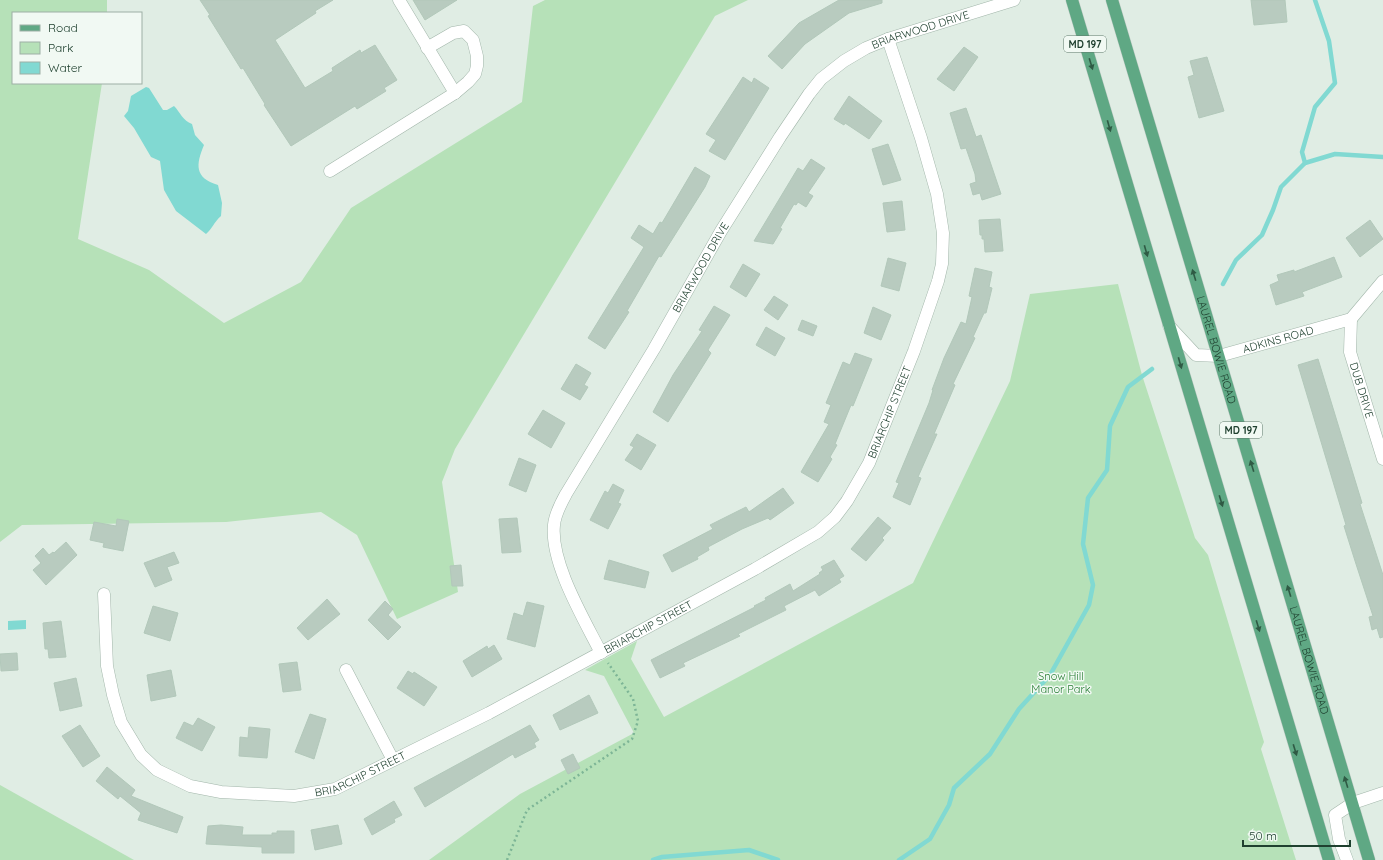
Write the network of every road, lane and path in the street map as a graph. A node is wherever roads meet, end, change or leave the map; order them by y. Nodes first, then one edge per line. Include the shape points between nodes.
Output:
1 (399, 0) edge
2 (1014, 0) edge
3 (1072, 0) edge
4 (1112, 0) edge
5 (888, 39) junction
6 (427, 48) junction
7 (455, 93) junction
8 (330, 171) dead end
9 (1383, 281) edge
10 (1351, 320) junction
11 (1168, 326) junction
12 (1219, 356) junction
13 (1383, 459) edge
14 (104, 594) dead end
15 (601, 653) junction
16 (346, 670) dead end
17 (393, 760) junction
18 (1383, 793) edge
19 (1352, 803) junction
20 (507, 860) edge
21 (1329, 860) edge
22 (1347, 860) edge
23 (1369, 860) edge

1 - 6 street
2 - 5 street, BRIARWOOD DRIVE
3 -> 11 main road, MD 197
12 -> 4 main road, LAUREL BOWIE ROAD / MD 197
5 - 15 street, BRIARWOOD DRIVE via 844,61 821,79 809,94 721,232 560,504 554,525 558,557
5 - 15 street, BRIARCHIP STREET via 937,194 943,251 938,281 914,351 869,463 847,501 835,517 818,532
6 - 7 street
6 - 7 street via 453,32 464,31 473,40 478,56 475,74
7 - 8 street
9 - 10 street
10 - 12 street, ADKINS ROAD
10 - 13 street, DUB DRIVE via 1350,352
11 - 12 street, ADKINS ROAD via 1196,355
11 -> 21 main road, MD 197
19 -> 12 main road, LAUREL BOWIE ROAD / MD 197
14 - 17 street, BRIARCHIP STREET via 107,666 121,722 141,755 157,770 190,786 221,792 294,796 335,789
15 - 17 street, BRIARCHIP STREET via 489,713
15 - 20 path via 633,699 638,721 632,739 527,810
16 - 17 street
18 - 19 street
19 - 22 street via 1335,815 1339,839
19 - 23 main road, LAUREL BOWIE ROAD / MD 197

